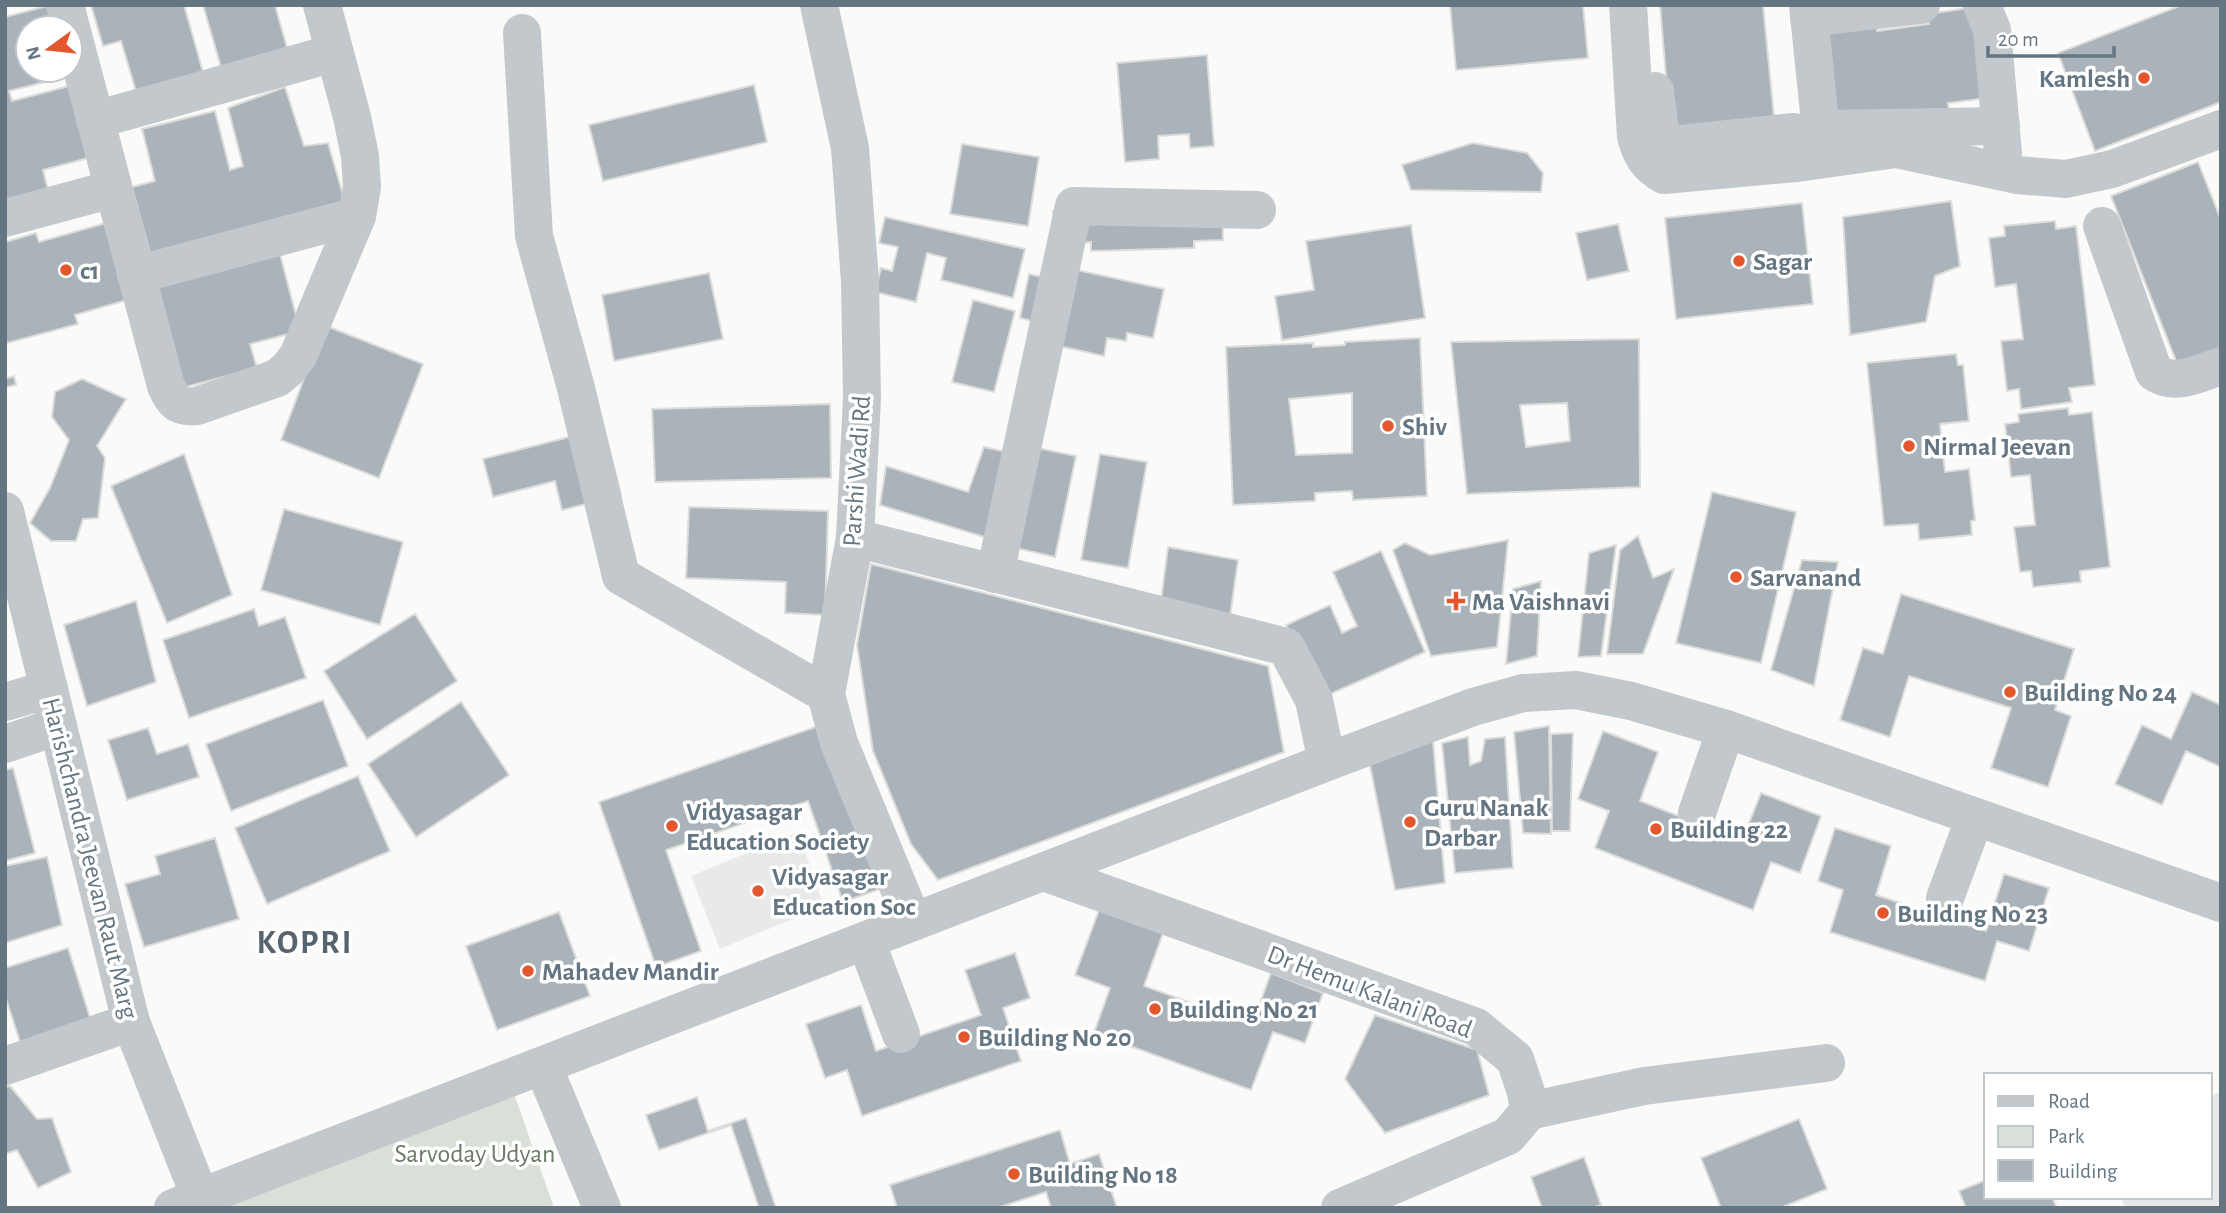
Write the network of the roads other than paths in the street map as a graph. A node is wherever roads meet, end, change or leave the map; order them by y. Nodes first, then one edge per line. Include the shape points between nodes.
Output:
1 (65, 5) edge
2 (322, 5) edge
3 (820, 5) edge
4 (1628, 5) edge
5 (1649, 5) edge
6 (1921, 5) edge
7 (1982, 5) edge
8 (1800, 9) edge
9 (522, 33) dead end
10 (334, 53) junction
11 (95, 120) junction
12 (2001, 126) junction
13 (2221, 129) edge
14 (1795, 148) junction
15 (2005, 173) junction
16 (113, 189) junction
17 (1257, 210) dead end
18 (357, 216) junction
19 (5, 218) edge
20 (2102, 226) dead end
21 (136, 275) junction
22 (2221, 366) edge
23 (5, 511) edge
24 (855, 538) junction
25 (995, 574) junction
26 (49, 689) junction
27 (826, 694) junction
28 (5, 702) edge
29 (58, 726) junction
30 (1726, 729) junction
31 (5, 744) edge
32 (1327, 762) junction
33 (1698, 813) dead end
34 (1975, 817) junction
35 (1044, 872) junction
36 (1945, 898) dead end
37 (2221, 903) edge
38 (913, 922) junction
39 (866, 941) junction
40 (131, 1022) junction
41 (901, 1034) dead end
42 (1826, 1063) dead end
43 (5, 1066) edge
44 (543, 1066) junction
45 (1529, 1111) junction
46 (186, 1202) edge
47 (602, 1208) edge
48 (1340, 1208) edge

1 - 11 street
2 - 10 street
3 - 24 street, Parshi Wadi Rd via 850,148 860,281 862,398
4 - 14 street via 1636,137 1650,167 1664,175 1678,175
5 - 14 street via 1658,126 1665,142
6 - 8 street
7 - 12 street via 1992,30
8 - 12 street via 1823,129
8 - 14 street
9 - 27 street via 534,236 621,576
10 - 11 street
10 - 18 street via 360,156 362,187
11 - 16 street
12 - 15 street
13 - 15 street via 2112,169 2066,179
14 - 15 street via 1896,149
16 - 19 street
16 - 21 street
17 - 25 street via 1074,206
18 - 21 street
18 - 21 street via 298,356 288,369 277,378 197,406 185,407 173,400 166,386
20 - 22 street via 2154,372 2176,380
23 - 26 street, Harishchandra Jeevan Raut Marg
24 - 25 street
24 - 27 street, Parshi Wadi Rd
25 - 32 street via 1286,647 1314,700
26 - 28 street
26 - 29 street, Harishchandra Jeevan Raut Marg
27 - 38 street, Parshi Wadi Rd via 839,743
29 - 31 street
29 - 40 street, Harishchandra Jeevan Raut Marg
30 - 32 street via 1576,690 1523,693
30 - 33 street
30 - 34 street
32 - 35 street
34 - 36 street
34 - 37 street
35 - 38 street
35 - 45 street, Dr Hemu Kalani Road via 1476,1027 1515,1059
38 - 39 street
39 - 41 street
39 - 44 street
40 - 43 street
40 - 46 street, Harishchandra Jeevan Raut Marg
42 - 45 street via 1644,1086
44 - 46 street
44 - 47 street
45 - 48 street via 1508,1136

